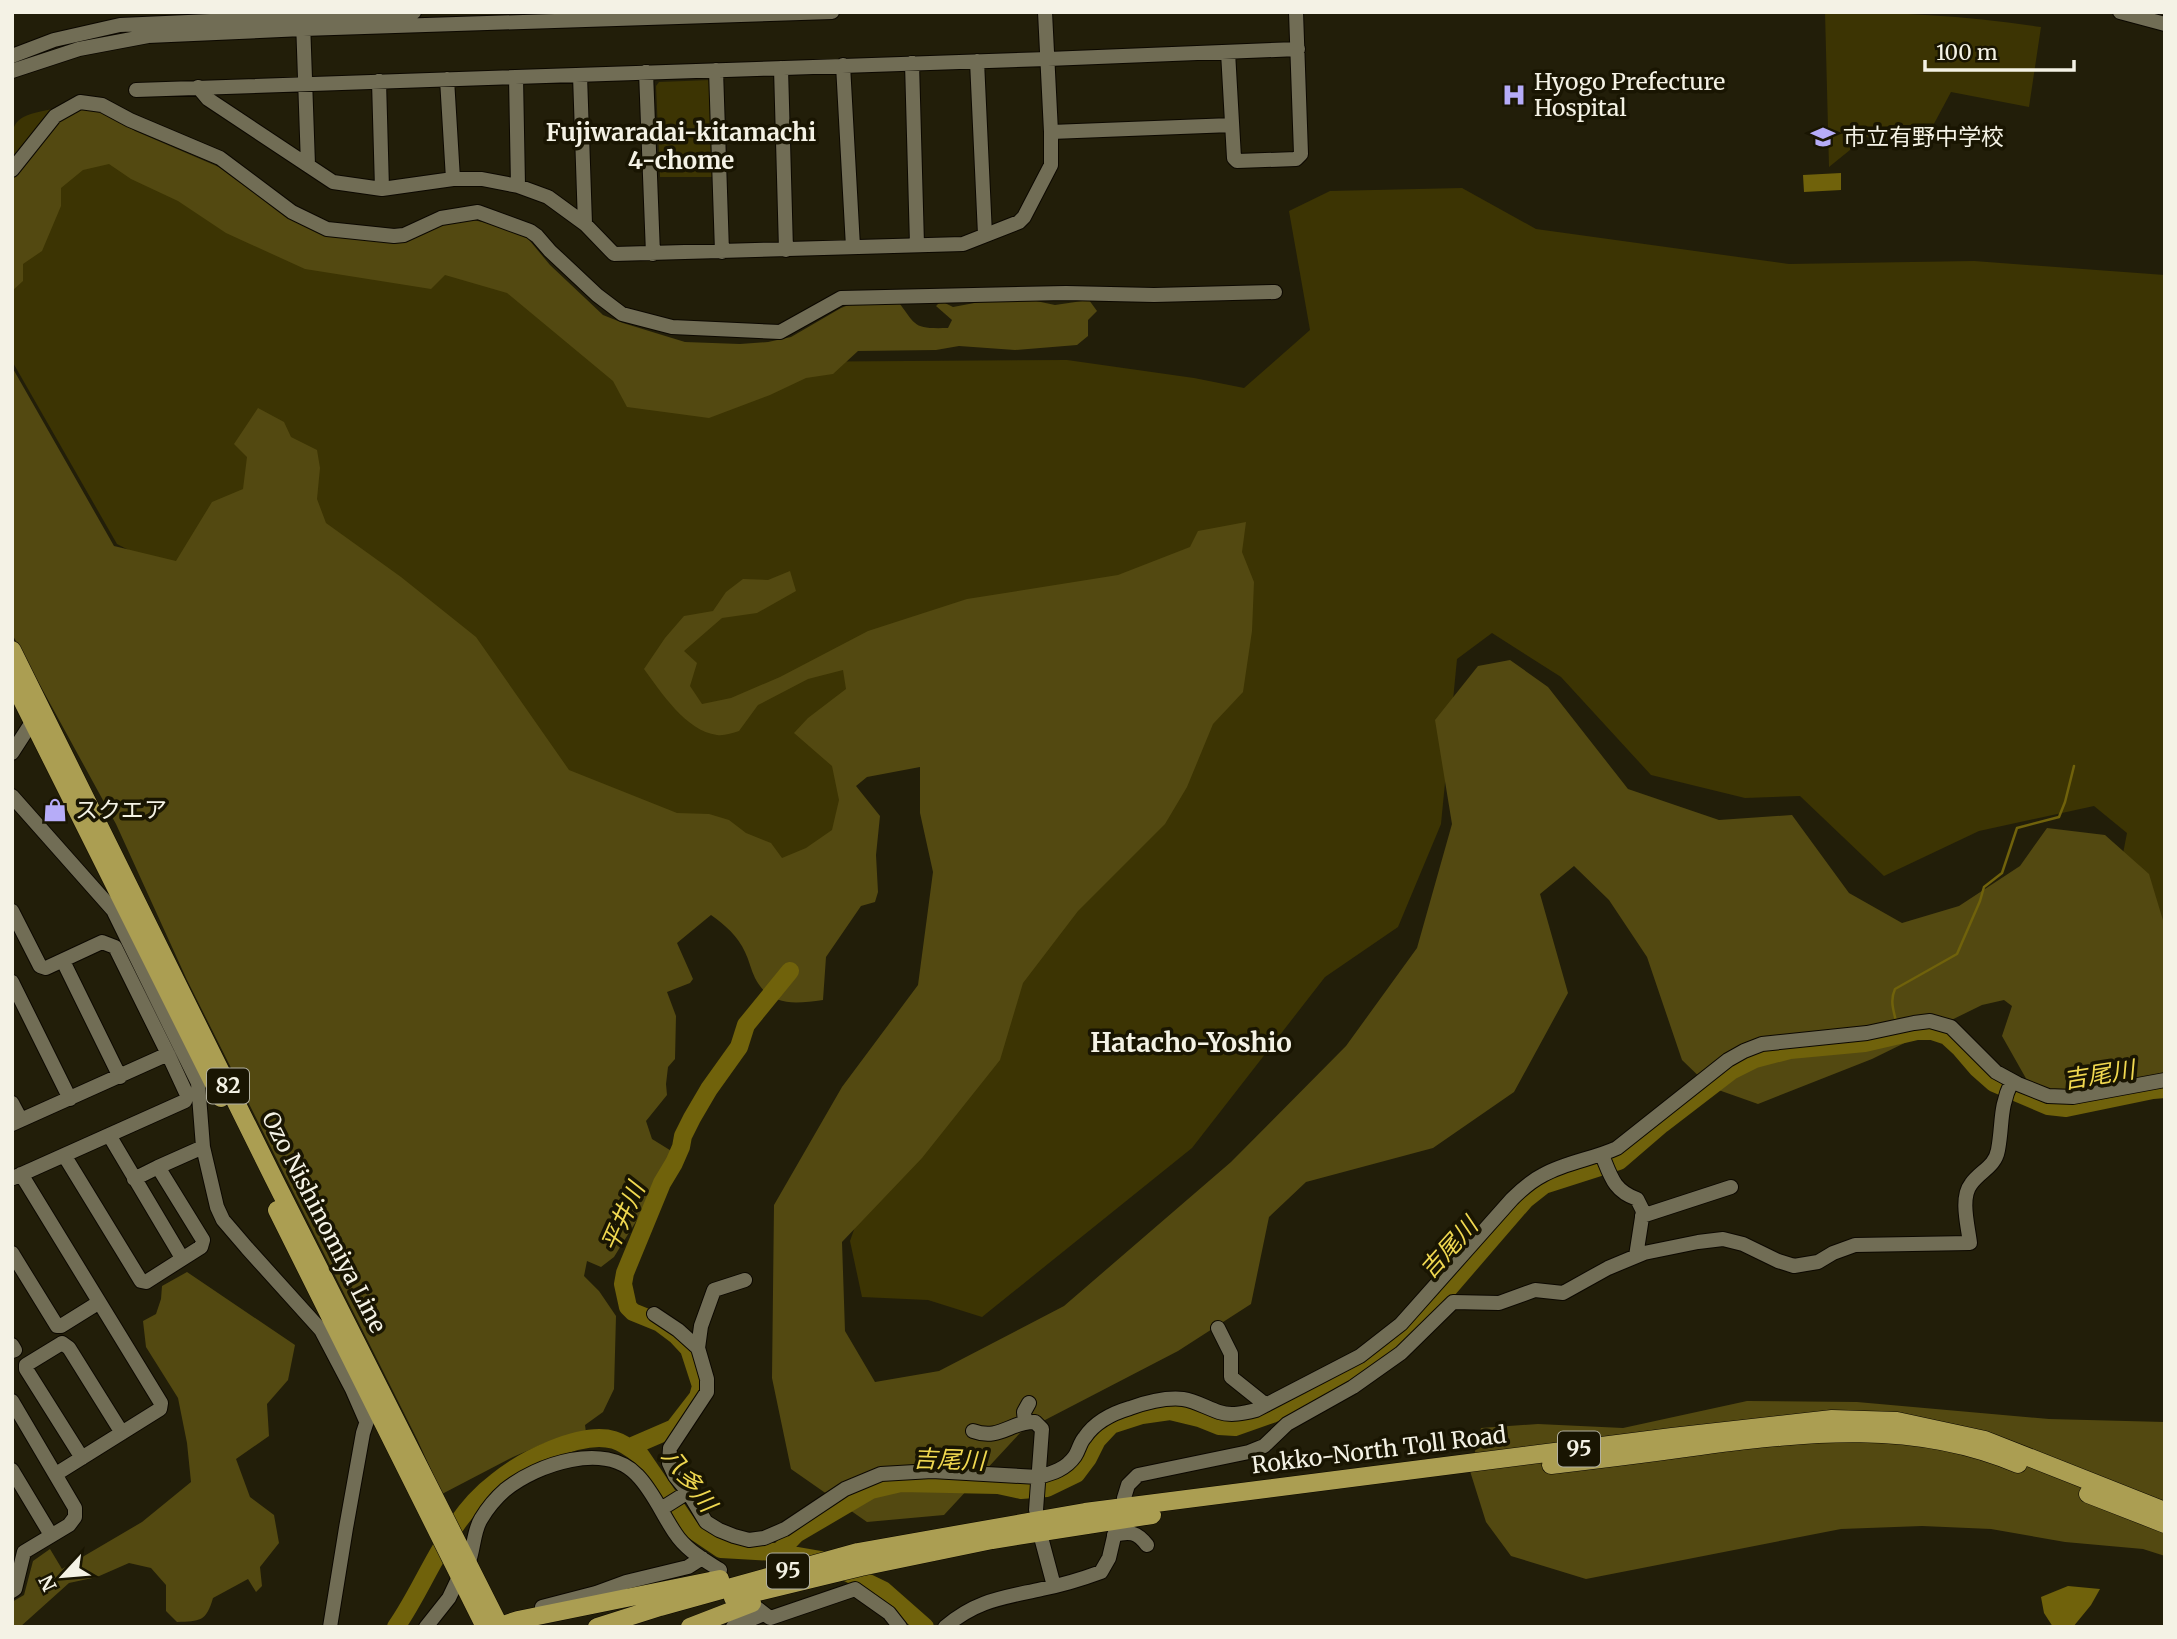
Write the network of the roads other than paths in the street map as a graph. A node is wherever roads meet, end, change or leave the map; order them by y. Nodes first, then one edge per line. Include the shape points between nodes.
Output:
1 (414, 12) edge
2 (832, 12) edge
3 (1045, 12) edge
4 (1297, 12) edge
5 (2120, 12) edge
6 (303, 19) edge
7 (2165, 24) edge
8 (1298, 49) junction
9 (1228, 52) junction
10 (12, 56) edge
11 (1048, 59) junction
12 (978, 61) junction
13 (912, 63) junction
14 (843, 65) junction
15 (781, 68) junction
16 (716, 70) junction
17 (12, 71) edge
18 (646, 72) junction
19 (580, 75) junction
20 (516, 77) junction
21 (447, 79) junction
22 (379, 81) junction
23 (306, 83) junction
24 (198, 87) junction
25 (135, 90) dead end
26 (1232, 125) junction
27 (1051, 132) junction
28 (308, 165) junction
29 (12, 170) edge
30 (453, 179) junction
31 (518, 186) junction
32 (382, 189) junction
33 (585, 224) junction
34 (985, 235) junction
35 (917, 245) junction
36 (853, 247) junction
37 (786, 250) junction
38 (722, 252) junction
39 (653, 254) junction
40 (1275, 292) dead end
41 (12, 650) edge
42 (12, 680) edge
43 (39, 718) junction
44 (12, 752) edge
45 (12, 796) edge
46 (12, 911) edge
47 (62, 961) junction
48 (12, 982) edge
49 (168, 1054) junction
50 (120, 1077) junction
51 (2165, 1080) edge
52 (2008, 1088) junction
53 (70, 1099) junction
54 (12, 1103) edge
55 (17, 1123) edge
56 (108, 1135) junction
57 (203, 1147) junction
58 (64, 1155) junction
59 (1602, 1155) junction
60 (158, 1167) junction
61 (16, 1176) edge
62 (134, 1178) junction
63 (1731, 1187) dead end
64 (1642, 1216) junction
65 (12, 1253) edge
66 (1636, 1256) junction
67 (182, 1258) junction
68 (745, 1280) dead end
69 (1445, 1291) junction
70 (98, 1303) junction
71 (654, 1314) dead end
72 (1218, 1328) dead end
73 (12, 1345) edge
74 (698, 1348) junction
75 (12, 1351) edge
76 (12, 1401) edge
77 (1029, 1403) dead end
78 (373, 1404) junction
79 (1266, 1405) junction
80 (366, 1421) junction
81 (1026, 1422) junction
82 (973, 1431) dead end
83 (122, 1433) junction
84 (82, 1458) junction
85 (12, 1470) edge
86 (56, 1474) junction
87 (1037, 1479) junction
88 (687, 1492) junction
89 (1124, 1497) dead end
90 (1035, 1504) dead end
91 (662, 1509) junction
92 (2165, 1511) edge
93 (2165, 1524) edge
94 (442, 1526) junction
95 (51, 1535) junction
96 (1042, 1541) dead end
97 (1147, 1545) dead end
98 (702, 1558) junction
99 (808, 1565) junction
100 (861, 1567) junction
101 (720, 1570) dead end
102 (461, 1571) junction
103 (1054, 1586) junction
104 (12, 1591) edge
105 (948, 1624) edge
106 (330, 1627) edge
107 (426, 1627) edge
108 (495, 1627) edge
109 (597, 1627) edge
110 (636, 1627) edge
111 (690, 1627) edge
112 (733, 1627) edge
113 (900, 1627) edge

1 - 6 street
2 - 6 street
3 - 11 street
4 - 8 street
5 - 7 street
6 - 10 street via 120,26 54,40
6 - 17 street via 148,36 79,49
6 - 23 street
8 - 9 street
8 - 26 street via 1301,154 1296,159 1237,161
9 - 11 street
9 - 26 street
11 - 12 street
11 - 27 street
12 - 13 street
12 - 34 street
13 - 14 street
13 - 35 street
14 - 15 street
14 - 36 street
15 - 16 street
15 - 37 street
16 - 18 street
16 - 38 street
18 - 19 street
18 - 39 street
19 - 20 street
19 - 33 street
20 - 21 street
20 - 31 street
21 - 22 street
21 - 30 street
22 - 23 street
22 - 32 street
23 - 24 street
23 - 28 street
24 - 25 street
24 - 28 street via 208,99
26 - 27 street
27 - 34 street via 1051,165 1024,217
28 - 32 street via 334,182
29 - 40 street via 55,116 80,102 102,105 220,158 292,212 327,229 404,235 441,218 478,212 530,231 622,314 672,327 780,331 841,298
30 - 31 street
30 - 32 street
31 - 33 street via 548,197
33 - 39 street via 614,254
34 - 35 street via 963,244
35 - 36 street
36 - 37 street
37 - 38 street
38 - 39 street
41 - 43 main road, Ozo Nishinomiya Line / 82
42 - 43 main road, Ozo Nishinomiya Line / 82
43 - 44 street
43 - 78 main road, Ozo Nishinomiya Line / 82
43 - 94 main road, Ozo Nishinomiya Line / 82 via 274,1179
45 - 57 street via 113,910 198,1083
46 - 47 street via 40,966
47 - 49 street via 102,942 115,947
47 - 50 street
48 - 53 street
49 - 50 street
49 - 56 street via 187,1095 185,1101
50 - 53 street
51 - 52 street via 2073,1097
52 - 59 street via 1951,1027 1930,1021 1762,1044 1728,1060
52 - 66 street via 1998,1153 1969,1185 1966,1197 1970,1243 1854,1245 1818,1262 1794,1266 1723,1239
53 - 55 street
54 - 55 street
56 - 58 street
56 - 62 street
57 - 60 street
57 - 80 street via 223,1220 321,1330
58 - 61 street
58 - 67 street via 141,1281
59 - 64 street via 1622,1194 1637,1199
59 - 69 street via 1529,1183 1511,1199
60 - 62 street
60 - 67 street via 203,1240 201,1247
61 - 70 street
62 - 67 street
63 - 64 street
64 - 66 street
65 - 70 street via 57,1326
66 - 69 street via 1563,1293 1535,1290 1499,1303
68 - 74 street via 714,1290
69 - 79 street via 1360,1356
69 - 89 street via 1401,1353 1287,1424 1264,1446 1138,1475
70 - 83 street via 161,1403 160,1409
71 - 74 street
72 - 79 street via 1231,1354 1231,1377
73 - 75 street
74 - 88 street via 707,1392 670,1448 669,1463
76 - 86 street
77 - 81 street via 1024,1412
78 - 80 street
78 - 94 main road, Ozo Nishinomiya Line / 82
79 - 87 street via 1239,1414 1183,1399 1130,1408 1095,1426 1061,1470
80 - 106 street
81 - 82 street via 1001,1433
81 - 87 street via 1035,1422 1042,1429
83 - 84 street
83 - 84 street via 62,1343 26,1365
84 - 86 street
85 - 95 street
86 - 95 street via 75,1508 75,1517
87 - 88 street via 932,1471 881,1474 845,1489 785,1529 749,1540 706,1522
87 - 90 street
88 - 91 street
91 - 98 street via 676,1535
91 - 102 street via 623,1463 596,1456 534,1472 504,1490 480,1520 473,1552
92 - 99 main road, Rokko-North Toll Road / 95 via 1985,1440 1897,1421 1832,1419 1085,1512
93 - 100 main road, Rokko-North Toll Road / 95 via 2011,1461 1952,1443 1865,1432 1785,1435 1158,1514 992,1540
94 - 102 main road, Ozo Nishinomiya Line / 82
95 - 104 street via 24,1552
96 - 103 street
97 - 103 street via 1138,1534 1115,1531 1101,1572
98 - 101 street
98 - 108 street via 688,1567 527,1611
99 - 108 main road via 752,1570
99 - 109 main road, Rokko-North Toll Road / 95
100 - 110 main road, Rokko-North Toll Road / 95
100 - 111 main road
102 - 107 street via 449,1598
102 - 108 main road, Ozo Nishinomiya Line / 82
103 - 105 street via 999,1597
112 - 113 street via 761,1611 770,1618 855,1589 889,1613

